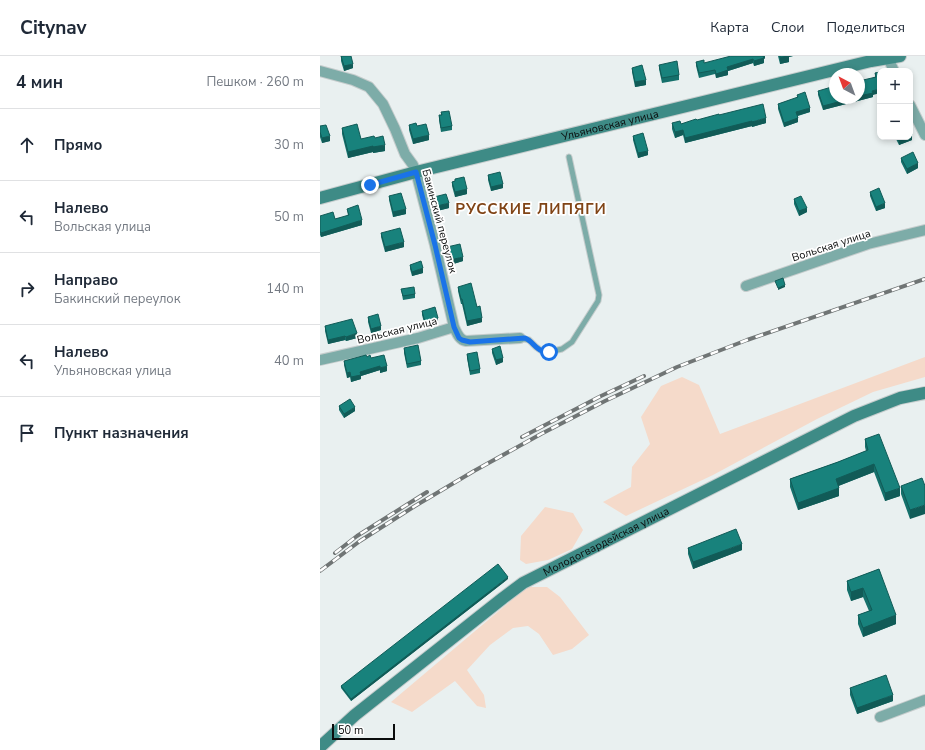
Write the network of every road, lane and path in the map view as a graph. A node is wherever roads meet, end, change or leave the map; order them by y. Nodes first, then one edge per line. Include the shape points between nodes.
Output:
1 (900, 56) edge
2 (871, 58) edge
3 (888, 58) junction
4 (893, 68) edge
5 (320, 71) edge
6 (913, 111) edge
7 (925, 135) edge
8 (569, 157) dead end
9 (416, 172) junction
10 (320, 198) edge
11 (925, 230) edge
12 (746, 286) dead end
13 (454, 327) junction
14 (520, 338) joint
15 (320, 360) edge
16 (925, 393) edge
17 (925, 700) edge
18 (880, 717) dead end
19 (320, 747) edge

1 - 3 street, Ульяновская улица
2 - 3 street, Ульяновская улица
2 - 9 street, Ульяновская улица
3 - 4 street
5 - 9 street, Бакинский переулок via 353,80 369,88 383,104 405,154
6 - 7 street
8 - 14 lane via 599,295 598,301 572,342 562,349 542,351 529,340
9 - 10 street, Ульяновская улица
9 - 13 street, Бакинский переулок
11 - 12 street, Вольская улица via 868,244
13 - 14 street, Вольская улица via 459,338 466,341
13 - 15 street, Вольская улица via 418,338
16 - 19 street, Молодогвардейская улица via 900,398 854,416 523,583 355,715
17 - 18 street

